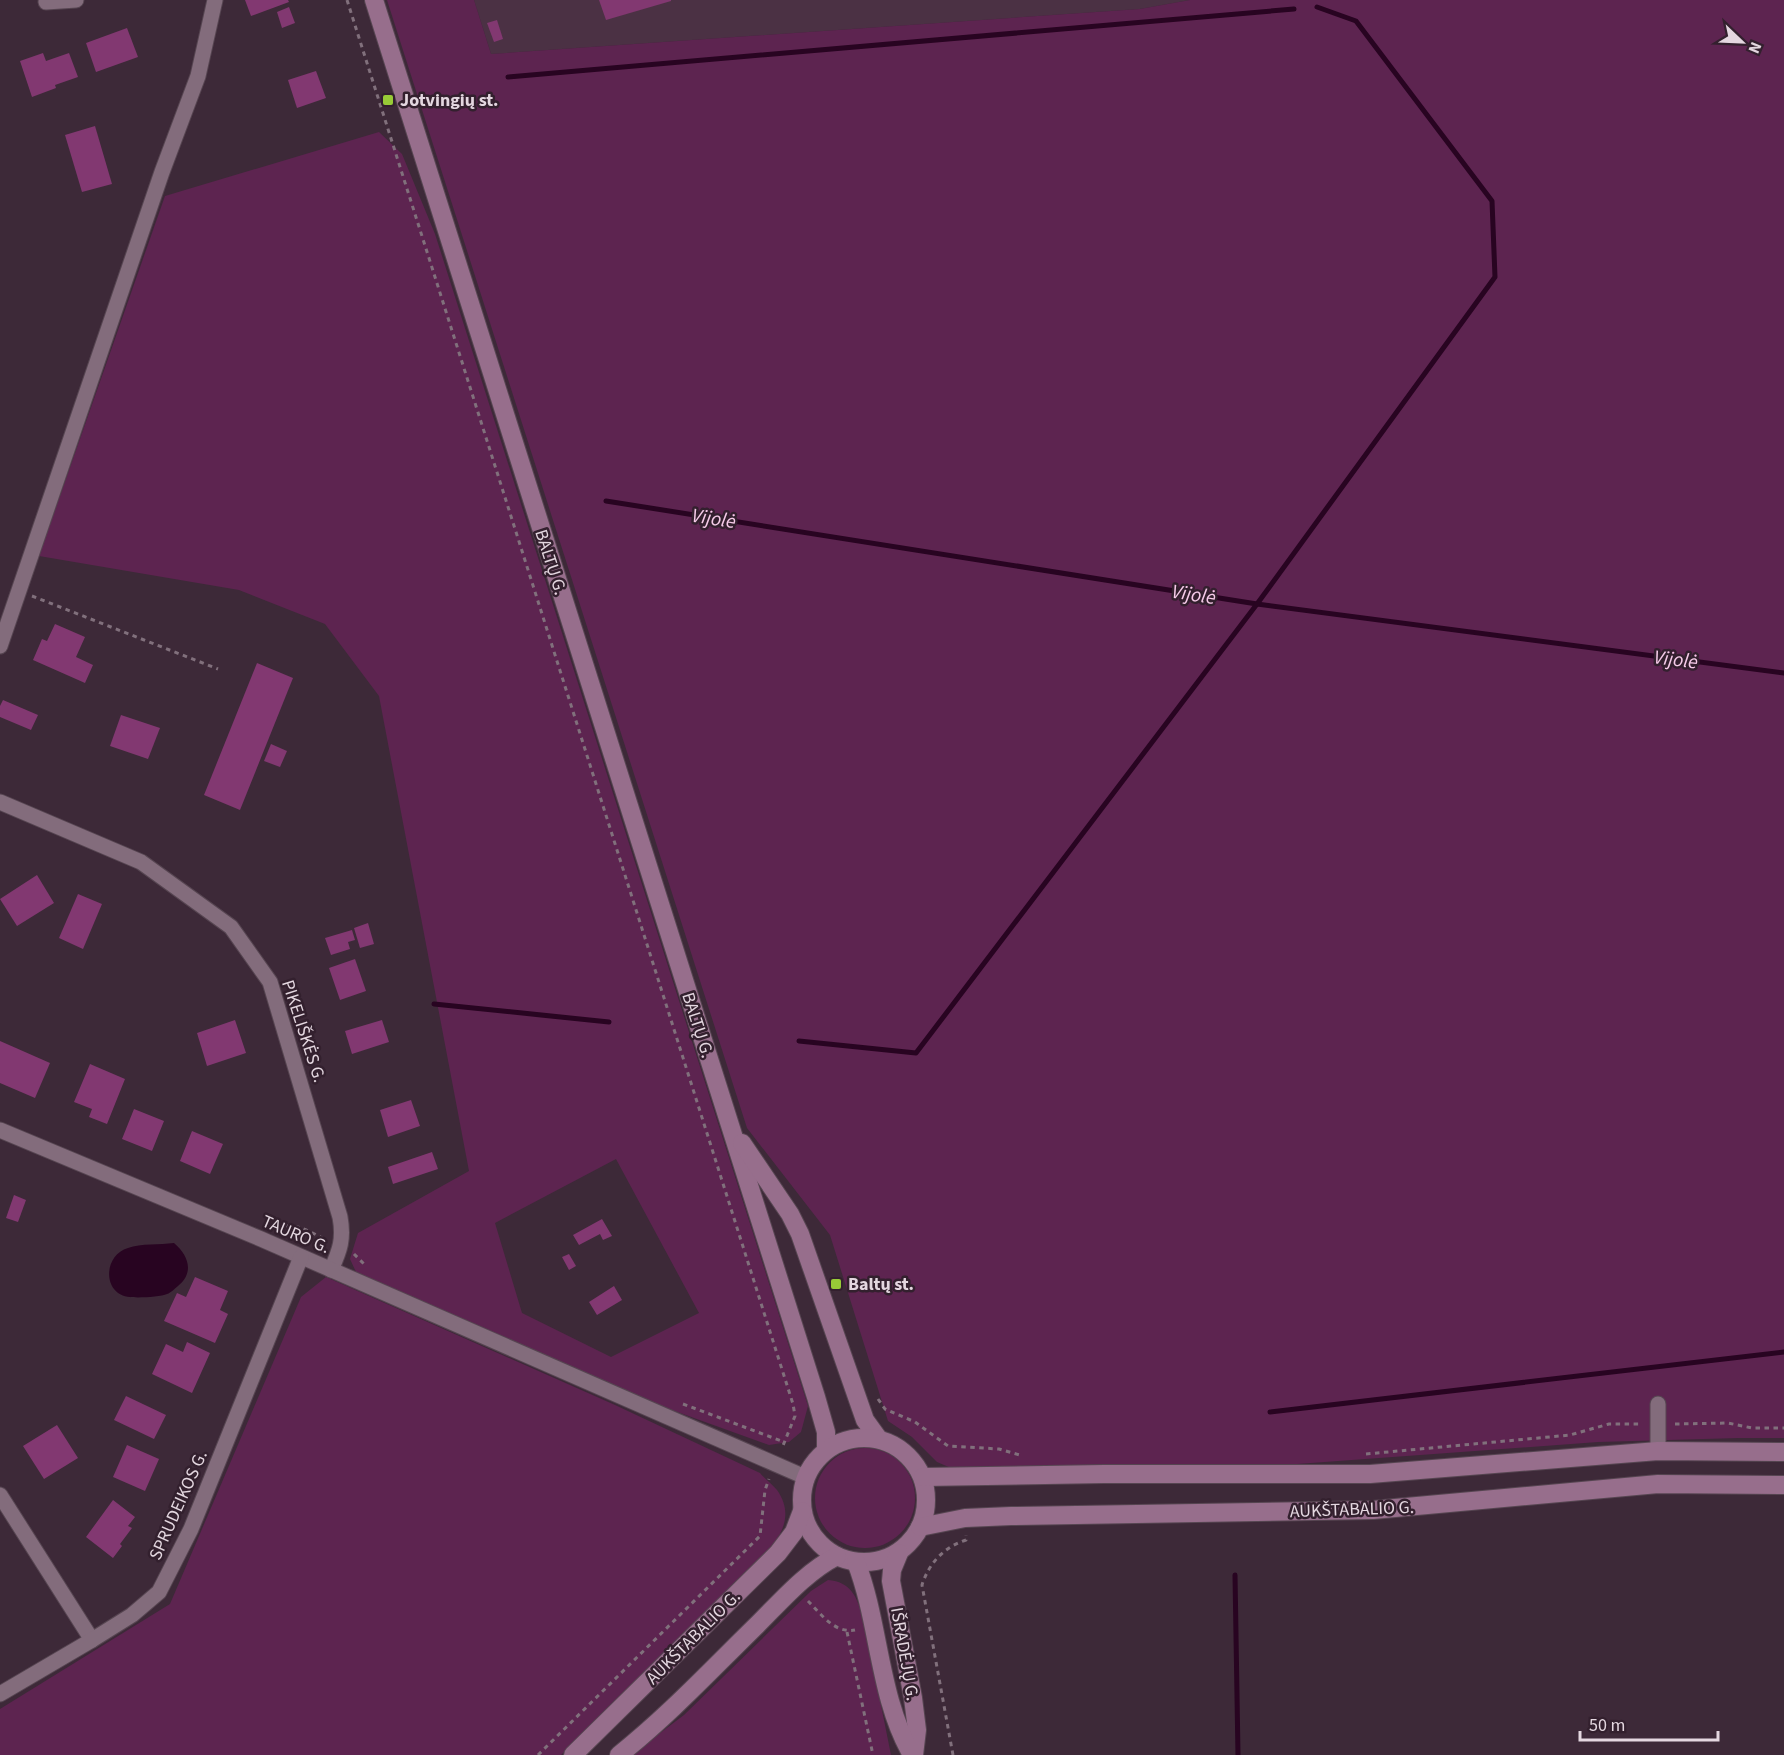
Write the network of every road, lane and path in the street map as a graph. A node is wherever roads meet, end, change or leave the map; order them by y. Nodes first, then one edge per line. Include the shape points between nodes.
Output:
1 (76, 0) edge
2 (215, 0) edge
3 (347, 0) edge
4 (374, 0) edge
5 (46, 2) dead end
6 (20, 591) junction
7 (0, 646) edge
8 (218, 669) dead end
9 (0, 802) edge
10 (730, 1124) junction
11 (0, 1130) edge
12 (301, 1257) junction
13 (331, 1270) junction
14 (872, 1390) dead end
15 (1658, 1404) dead end
16 (795, 1416) dead end
17 (1658, 1424) junction
18 (1784, 1428) edge
19 (878, 1438) junction
20 (826, 1450) junction
21 (1658, 1451) junction
22 (1784, 1452) edge
23 (1362, 1455) dead end
24 (1027, 1457) dead end
25 (806, 1477) junction
26 (923, 1478) junction
27 (1784, 1485) edge
28 (0, 1495) edge
29 (802, 1511) junction
30 (920, 1527) junction
31 (760, 1536) dead end
32 (966, 1540) dead end
33 (898, 1553) junction
34 (837, 1556) junction
35 (856, 1562) junction
36 (835, 1627) dead end
37 (92, 1640) junction
38 (0, 1694) edge
39 (538, 1755) edge
40 (573, 1755) edge
41 (619, 1755) edge
42 (873, 1755) edge
43 (913, 1755) edge
44 (953, 1755) edge

1 - 5 street
2 - 6 street via 198,76
3 - 16 path
4 - 10 main road, BALTŲ G.
6 - 7 street
6 - 8 path
9 - 13 street, PIKELIŠKĖS G. via 141,862 231,927 270,982 340,1217 343,1234
10 - 19 main road, BALTŲ G. via 800,1234 865,1420
10 - 20 main road, BALTŲ G. via 816,1397 826,1432
11 - 12 street, TAURO G.
12 - 13 street, TAURO G.
12 - 37 street, SPRUDEIKOS G. via 191,1529 159,1592
13 - 25 street, TAURO G.
14 - 24 path via 885,1409 915,1422 948,1446 999,1449
15 - 17 street
17 - 18 path via 1728,1423
17 - 21 street
17 - 23 path via 1609,1424 1570,1435
19 - 20 main road via 842,1441
19 - 26 main road via 905,1453
20 - 25 main road
21 - 22 main road, AUKŠTABALIO G.
21 - 26 main road, AUKŠTABALIO G. via 1370,1474
25 - 29 main road
26 - 30 main road via 926,1511
27 - 30 main road, AUKŠTABALIO G. via 1658,1484 1373,1510 1011,1516 965,1518
28 - 37 street
29 - 34 main road via 821,1545
29 - 40 main road, AUKŠTABALIO G. via 794,1532 778,1553
30 - 33 main road
31 - 39 path
32 - 44 path via 954,1544 927,1569 922,1585
33 - 35 main road via 885,1560
33 - 43 main road, IŠRADĖJŲ G. via 891,1581 918,1730
34 - 35 main road
34 - 41 main road, AUKŠTABALIO G. via 821,1564 794,1588 650,1730
35 - 43 main road, IŠRADĖJŲ G. via 893,1713 901,1737
36 - 42 path via 847,1632
37 - 38 street, SPRUDEIKOS G.

